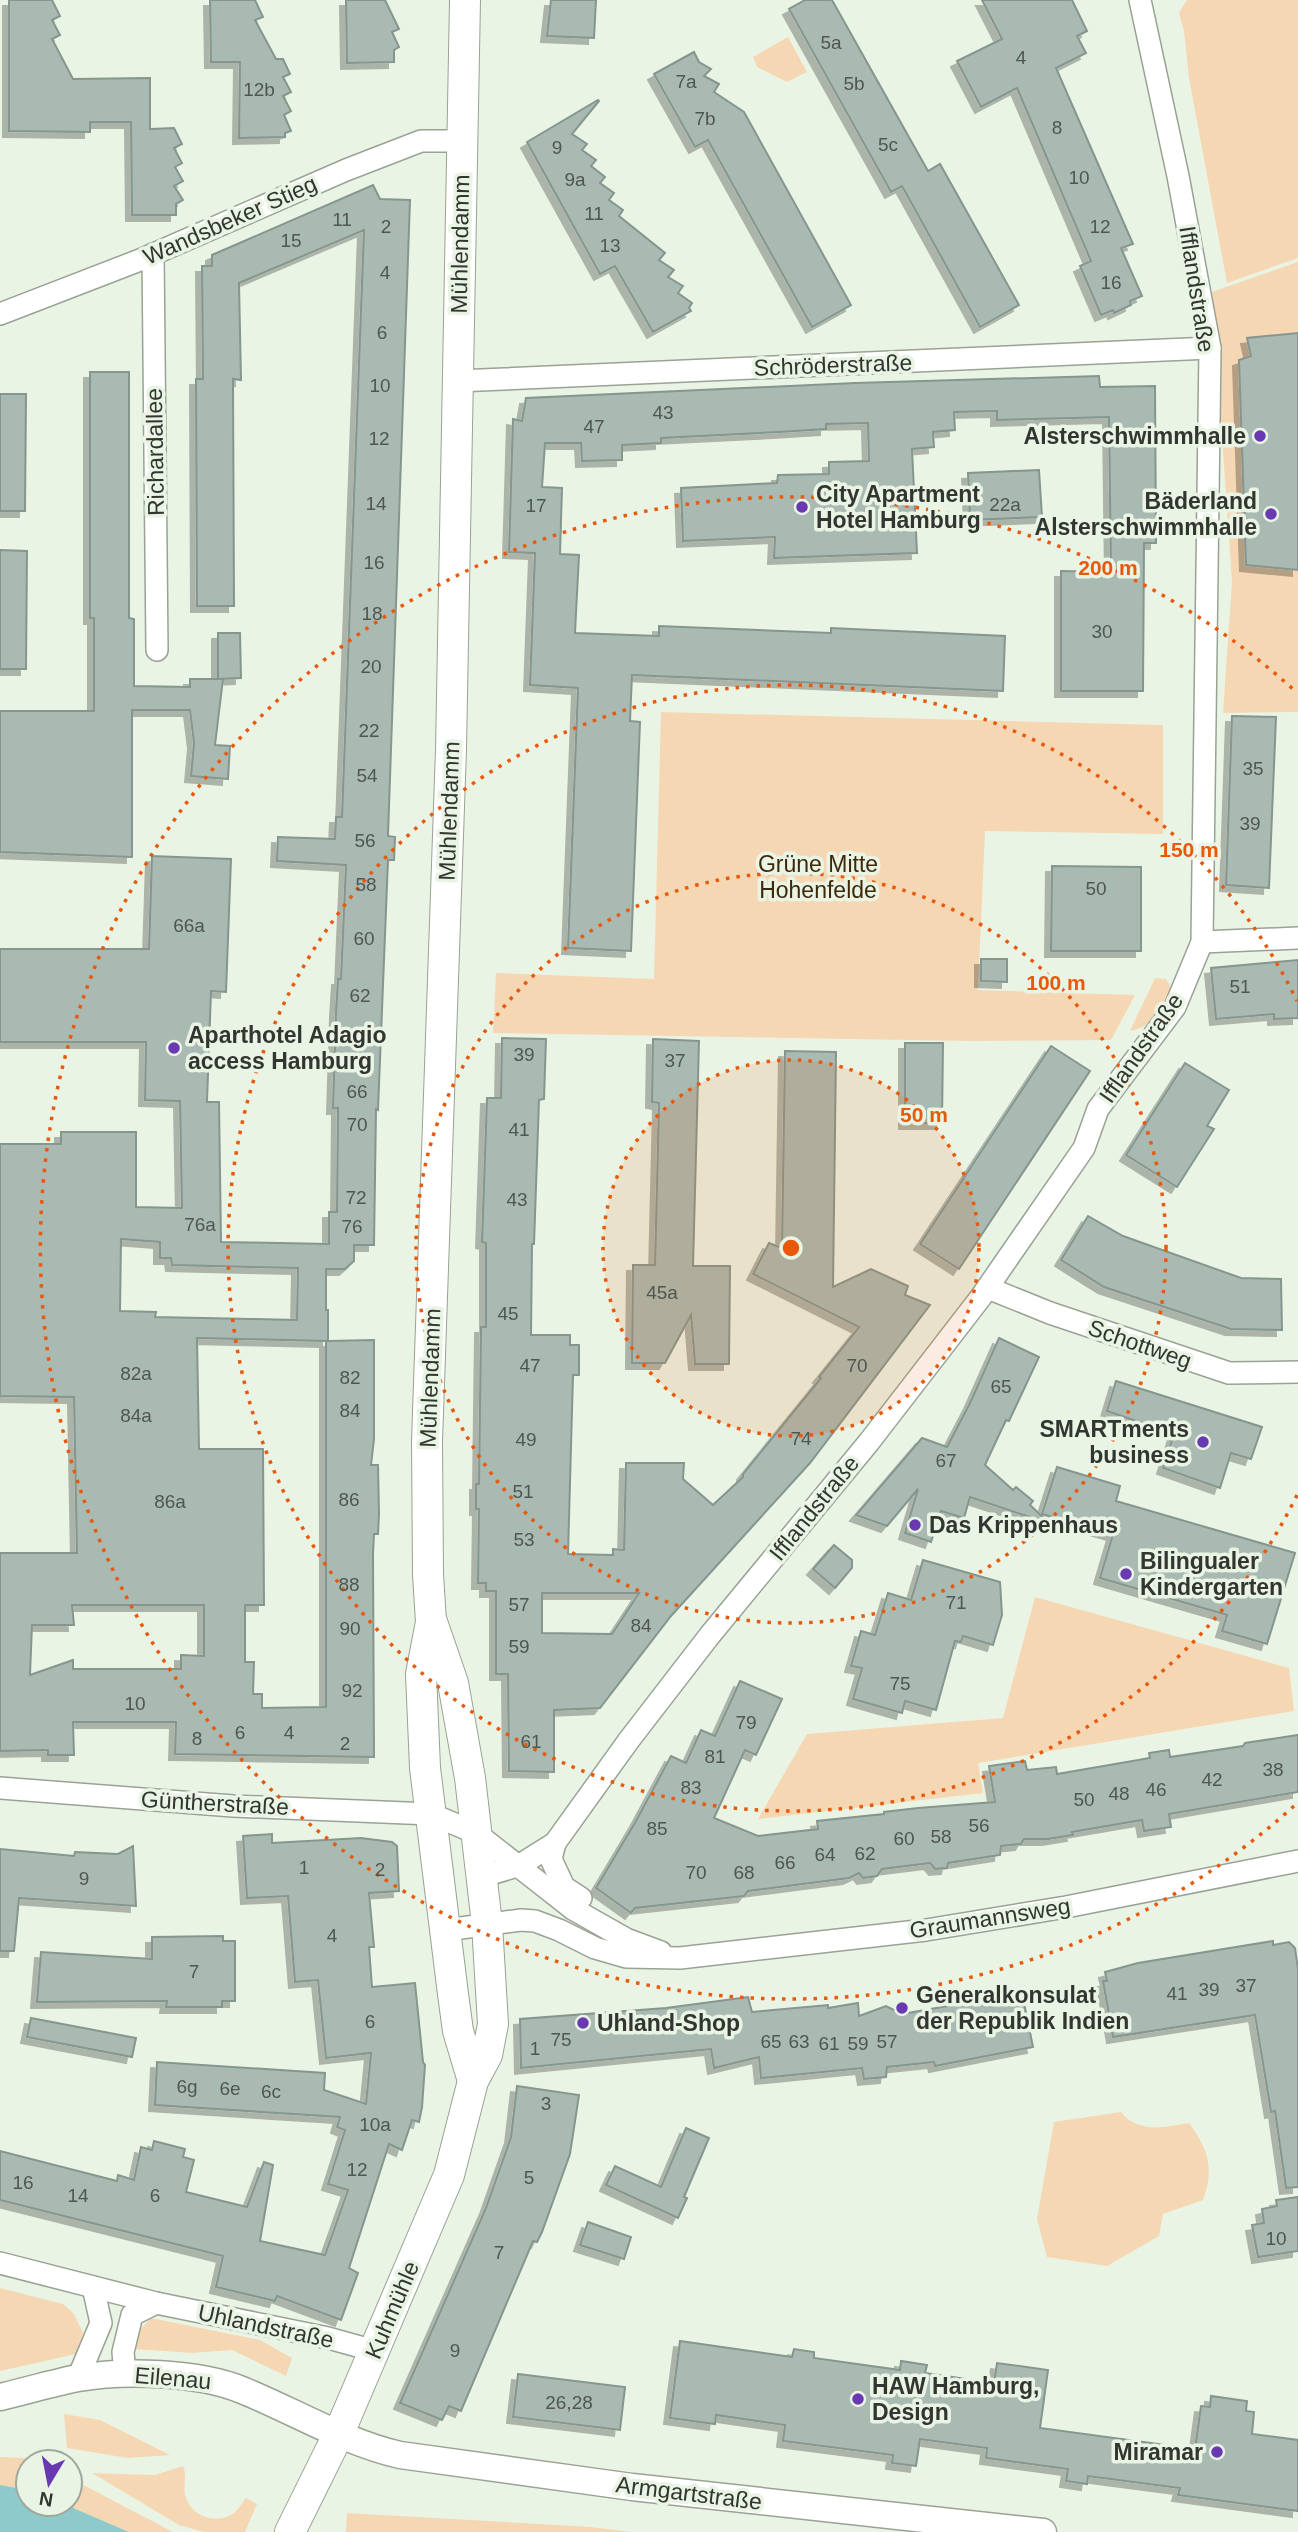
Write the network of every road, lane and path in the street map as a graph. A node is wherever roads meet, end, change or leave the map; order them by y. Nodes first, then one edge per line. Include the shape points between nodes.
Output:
1 (465, 0) edge
2 (1140, 0) edge
3 (462, 141) junction
4 (153, 254) junction
5 (0, 314) edge
6 (1210, 348) junction
7 (457, 381) junction
8 (157, 650) dead end
9 (1298, 937) edge
10 (1202, 942) junction
11 (988, 1288) junction
12 (1298, 1372) edge
13 (431, 1622) junction
14 (0, 1788) edge
15 (431, 1814) junction
16 (476, 1833) junction
17 (555, 1843) junction
18 (1298, 1861) edge
19 (520, 1866) junction
20 (481, 1877) junction
21 (487, 1924) junction
22 (446, 1930) junction
23 (626, 1939) junction
24 (680, 1958) junction
25 (473, 2081) junction
26 (0, 2263) edge
27 (93, 2287) junction
28 (156, 2303) junction
29 (375, 2351) junction
30 (125, 2374) junction
31 (78, 2378) junction
32 (0, 2397) edge
33 (339, 2433) junction
34 (290, 2532) edge
35 (1043, 2532) edge

1 - 3 main road, Mühlendamm
2 - 6 street, Ifflandstraße
3 - 4 street, Wandsbeker Stieg via 421,141
3 - 7 main road, Mühlendamm
4 - 5 street, Wandsbeker Stieg
4 - 8 street, Richardallee
6 - 7 street, Schröderstraße
6 - 10 street, Ifflandstraße
7 - 13 main road, Mühlendamm via 451,749 427,1441
9 - 10 street
10 - 11 street, Ifflandstraße via 1175,1007 1098,1109 1084,1148
11 - 12 street, Schottweg via 1229,1373
11 - 17 street, Ifflandstraße via 710,1635
13 - 15 main road, Mühlendamm via 421,1674
13 - 16 main road, Mühlendamm via 453,1683
14 - 15 street, Güntherstraße via 233,1806
15 - 16 street, Graumannsweg
15 - 22 main road
16 - 19 street, Graumannsweg
16 - 20 main road, Kuhmühle
17 - 19 street, Ifflandstraße
17 - 23 street via 551,1858 564,1887 610,1916
18 - 24 street, Graumannsweg via 926,1930
19 - 20 street, Ifflandstraße
19 - 23 street, Graumannsweg via 573,1909
20 - 21 main road, Kuhmühle
21 - 22 street, Graumannsweg
21 - 24 street, Graumannsweg via 535,1922 626,1957
21 - 25 main road, Kuhmühle via 493,2024 487,2055
22 - 25 main road via 458,2031
23 - 24 street, Graumannsweg
25 - 29 main road, Kuhmühle via 449,2175
26 - 27 street, Uhlandstraße
27 - 28 street, Uhlandstraße
27 - 31 street via 101,2323
28 - 29 street, Uhlandstraße
28 - 30 street via 132,2315 122,2352
29 - 33 main road, Kuhmühle
30 - 31 street, Eilenau
30 - 33 street, Eilenau via 222,2382
31 - 32 street, Eilenau
33 - 34 main road, Kuhmühle
33 - 35 street, Armgartstraße via 400,2455 632,2487

